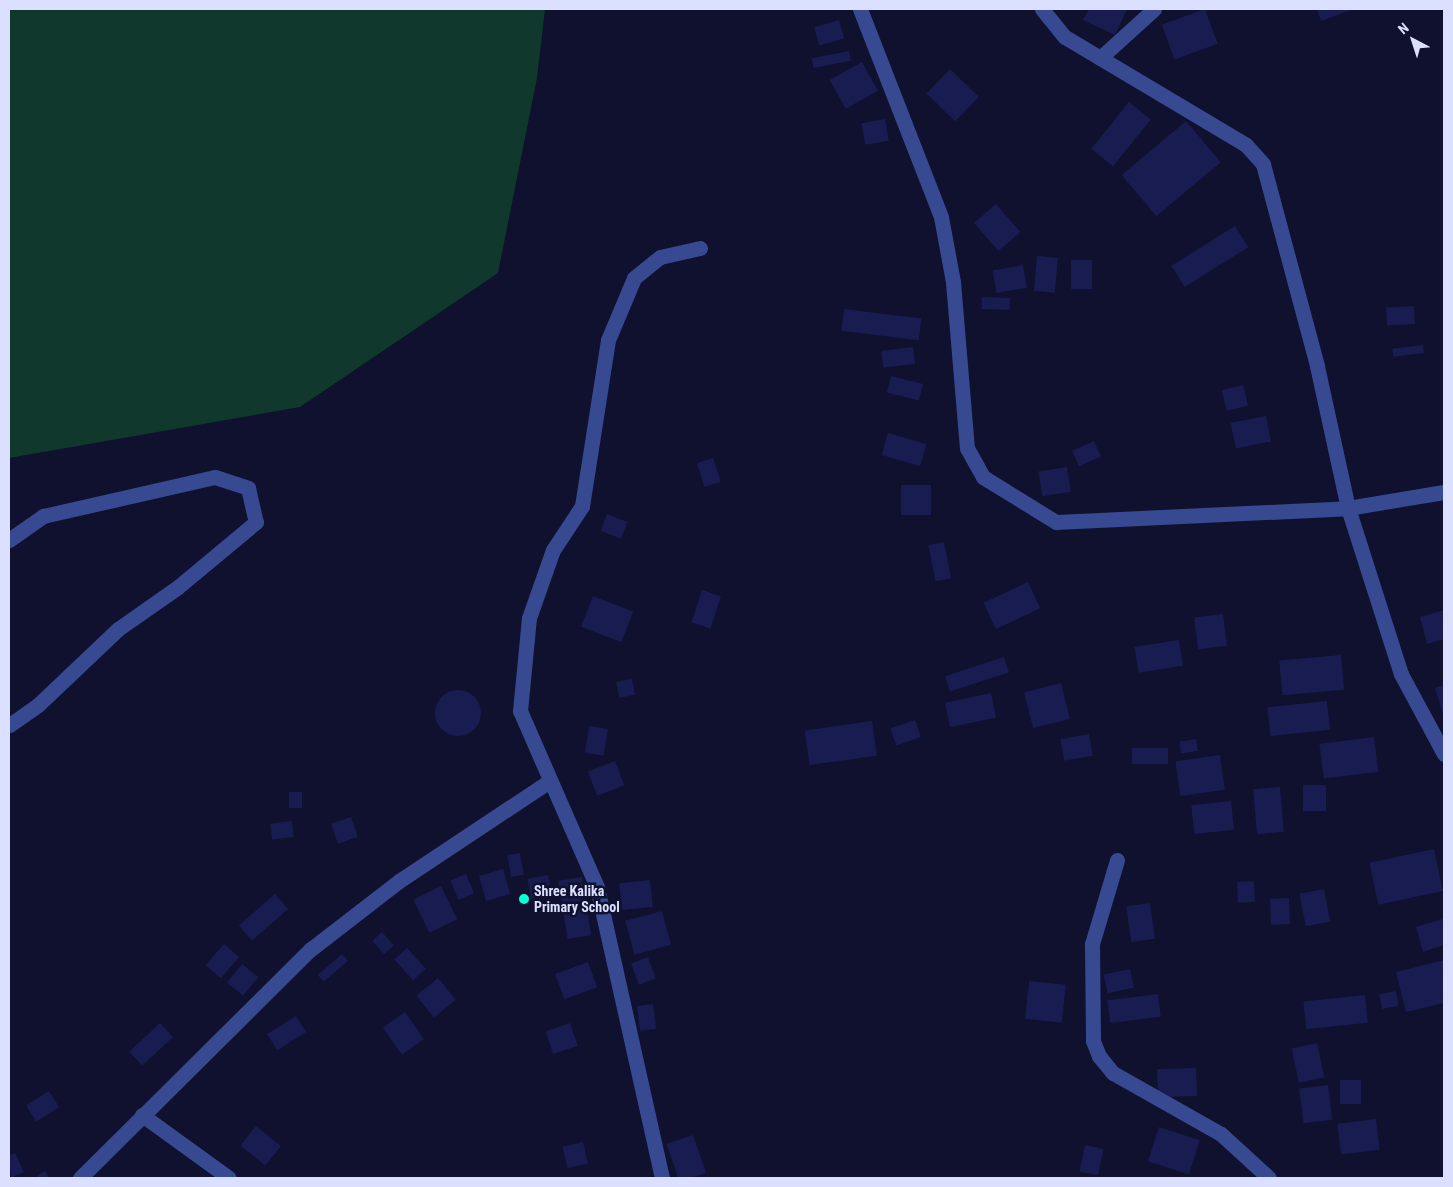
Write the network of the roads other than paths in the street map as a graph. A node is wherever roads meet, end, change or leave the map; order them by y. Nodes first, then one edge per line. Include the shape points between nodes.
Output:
1 (860, 9) edge
2 (1042, 9) edge
3 (1154, 9) edge
4 (1100, 58) junction
5 (700, 248) dead end
6 (1444, 492) edge
7 (1348, 508) junction
8 (9, 540) edge
9 (9, 725) edge
10 (1444, 754) edge
11 (548, 782) junction
12 (1117, 860) dead end
13 (142, 1115) junction
14 (80, 1178) edge
15 (229, 1178) edge
16 (662, 1178) edge
17 (1269, 1178) edge

1 - 7 street via 941,216 954,282 967,448 983,477 1056,522
2 - 4 street via 1065,38
3 - 4 street
4 - 7 street via 1246,145 1263,164 1317,366
5 - 11 street via 660,257 634,278 608,340 582,506 553,550 529,618 520,711
6 - 7 street
7 - 10 street via 1401,674
8 - 9 street via 42,516 215,477 248,488 256,522 178,587 118,629 38,705
11 - 13 street via 353,914 249,1007
11 - 16 street via 588,858 597,887
12 - 17 street via 1092,944 1092,1041 1099,1056 1113,1073 1221,1134
13 - 14 street
13 - 15 street

